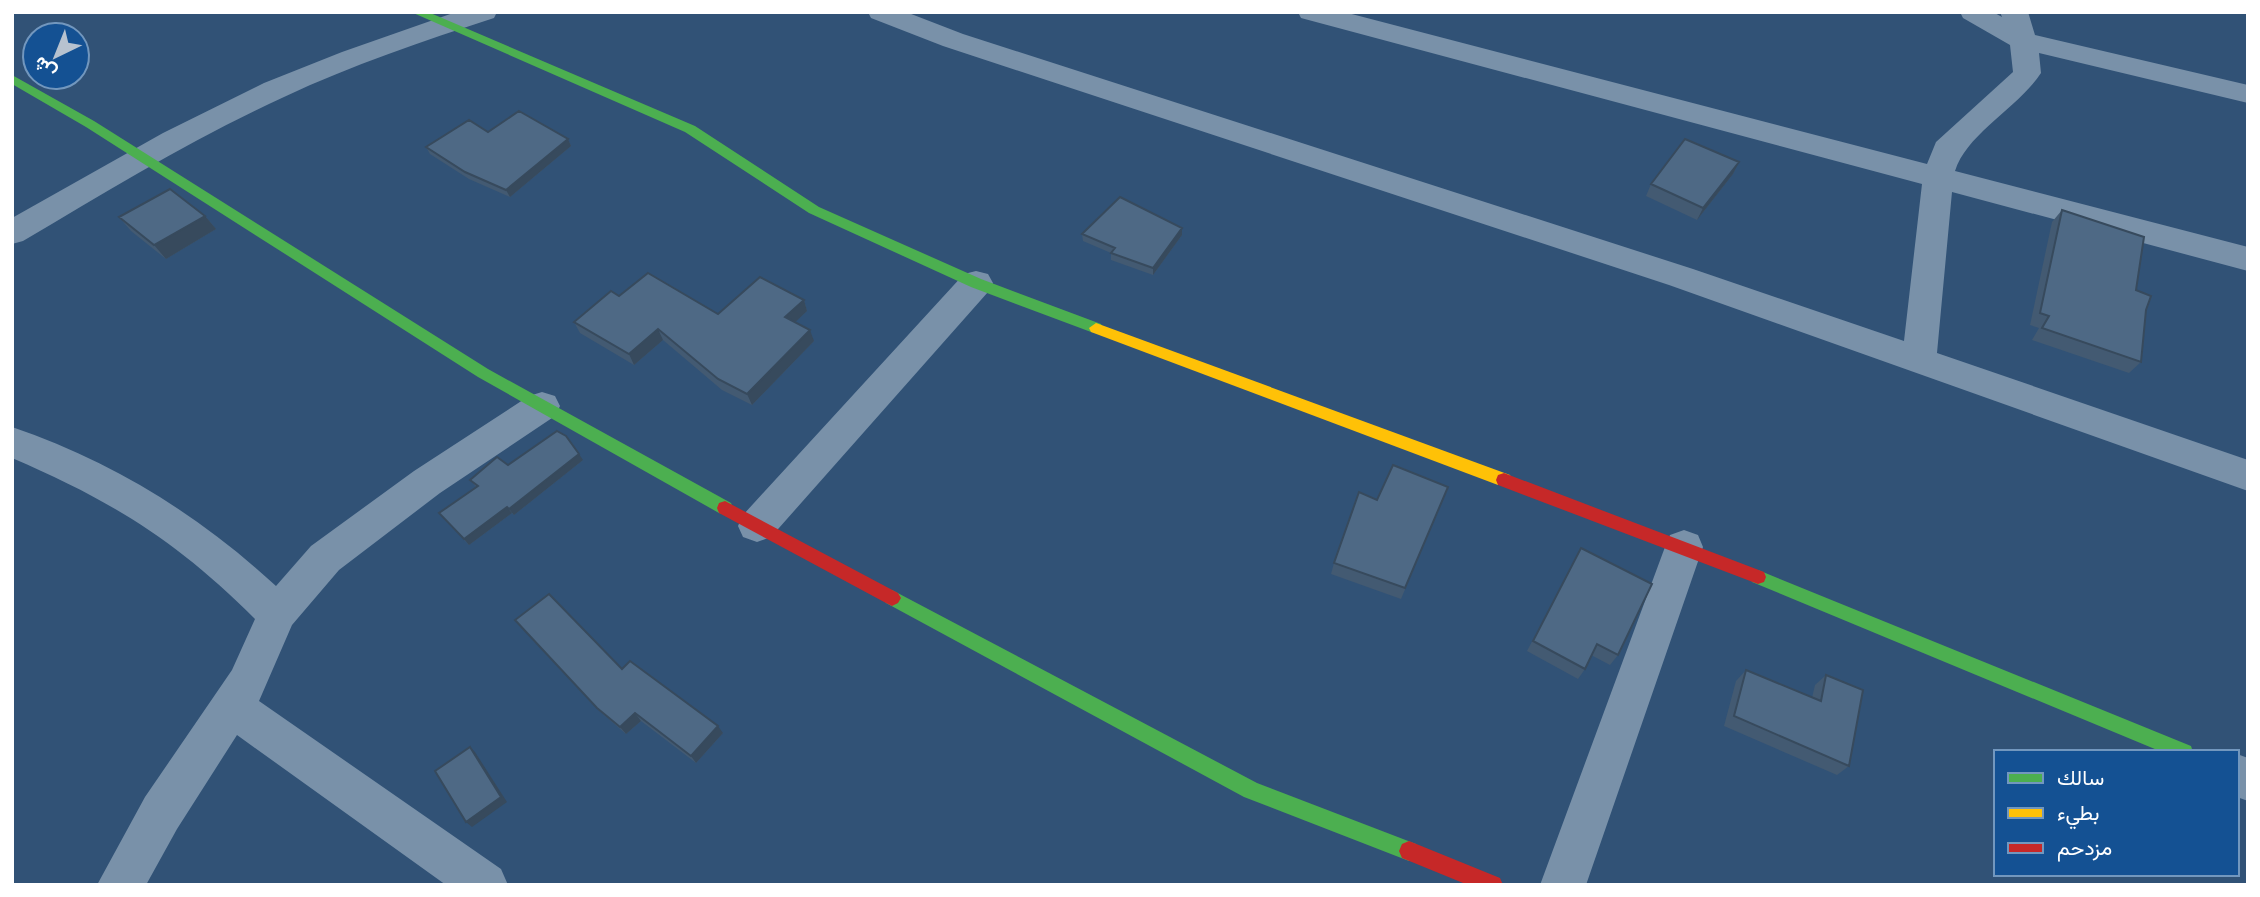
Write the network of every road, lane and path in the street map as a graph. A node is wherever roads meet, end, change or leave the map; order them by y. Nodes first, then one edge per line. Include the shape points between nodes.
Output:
1 (417, 12) edge
2 (484, 12) edge
3 (881, 12) edge
4 (1311, 12) edge
5 (1973, 12) edge
6 (2014, 12) edge
7 (446, 24) junction
8 (2023, 41) junction
9 (12, 79) edge
10 (2248, 94) edge
11 (142, 157) junction
12 (1938, 177) junction
13 (12, 233) edge
14 (2248, 259) edge
15 (976, 283) junction
16 (1919, 359) junction
17 (542, 406) junction
18 (12, 442) edge
19 (2248, 476) edge
20 (757, 526) junction
21 (1684, 547) junction
22 (277, 614) junction
23 (232, 706) junction
24 (2178, 750) edge
25 (120, 885) edge
26 (485, 885) edge
27 (1493, 885) edge
28 (1563, 885) edge

1 - 7 street
2 - 7 street
3 - 16 street via 953,40
4 - 12 street
5 - 8 street
6 - 8 street
7 - 11 street via 274,90
7 - 15 street via 690,129 814,210
8 - 10 street
8 - 12 street via 2027,72 2014,90 1947,149
9 - 11 street
11 - 13 street
11 - 17 street
12 - 14 street
12 - 16 street
15 - 20 street
15 - 21 street
16 - 19 street
17 - 20 street
17 - 22 street via 376,518 325,558
18 - 22 street via 131,498 232,570
20 - 27 street via 1251,790 1303,815 1425,856
21 - 24 street
21 - 28 street
22 - 23 street via 263,652
23 - 25 street
23 - 26 street

